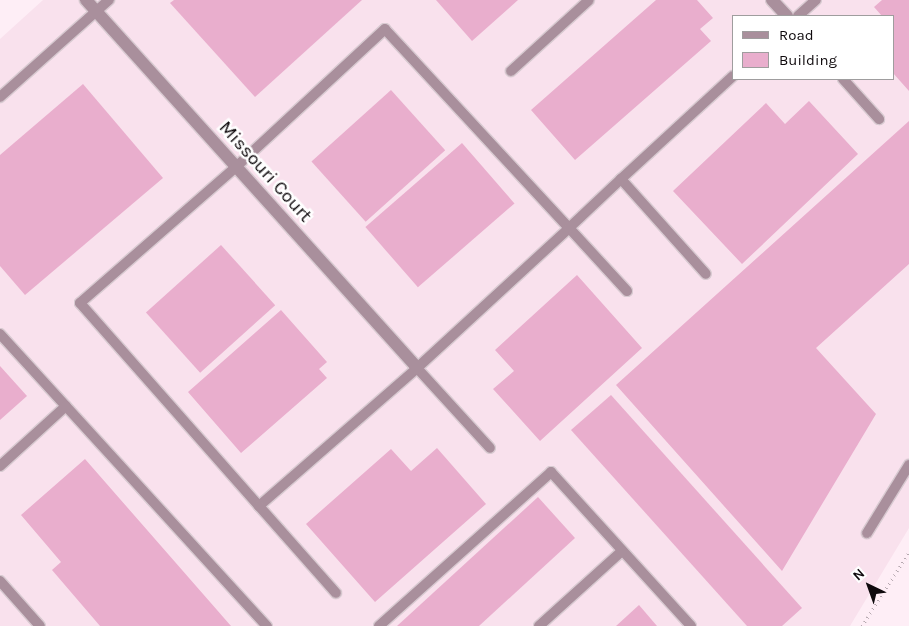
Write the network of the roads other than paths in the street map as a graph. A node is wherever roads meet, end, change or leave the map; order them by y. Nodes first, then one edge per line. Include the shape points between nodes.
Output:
1 (86, 0) edge
2 (108, 0) edge
3 (589, 0) edge
4 (772, 0) edge
5 (816, 0) edge
6 (96, 12) junction
7 (785, 15) edge
8 (799, 15) edge
9 (511, 70) dead end
10 (732, 77) edge
11 (844, 80) edge
12 (0, 97) edge
13 (879, 119) dead end
14 (236, 167) junction
15 (621, 180) junction
16 (569, 228) junction
17 (706, 274) dead end
18 (627, 291) dead end
19 (0, 334) edge
20 (417, 368) junction
21 (66, 406) junction
22 (490, 448) dead end
23 (909, 465) edge
24 (0, 466) edge
25 (258, 506) junction
26 (867, 533) dead end
27 (622, 551) junction
28 (0, 581) edge
29 (336, 593) dead end
30 (40, 626) edge
31 (267, 626) edge
32 (379, 626) edge
33 (539, 626) edge
34 (691, 626) edge

1 - 6 street, Missouri Court
2 - 6 lane
3 - 9 lane
4 - 7 street
5 - 8 lane
6 - 12 lane
6 - 14 street, Missouri Court
10 - 15 lane
11 - 13 lane
14 - 16 lane via 385,29
14 - 20 street, Missouri Court
14 - 25 lane via 80,303
15 - 16 lane
15 - 17 lane
16 - 18 lane
16 - 20 lane
19 - 21 lane
20 - 22 lane
20 - 25 lane
21 - 24 lane
21 - 31 lane
23 - 26 lane
25 - 29 lane
27 - 32 lane via 550,472
27 - 33 lane
27 - 34 lane
28 - 30 lane

